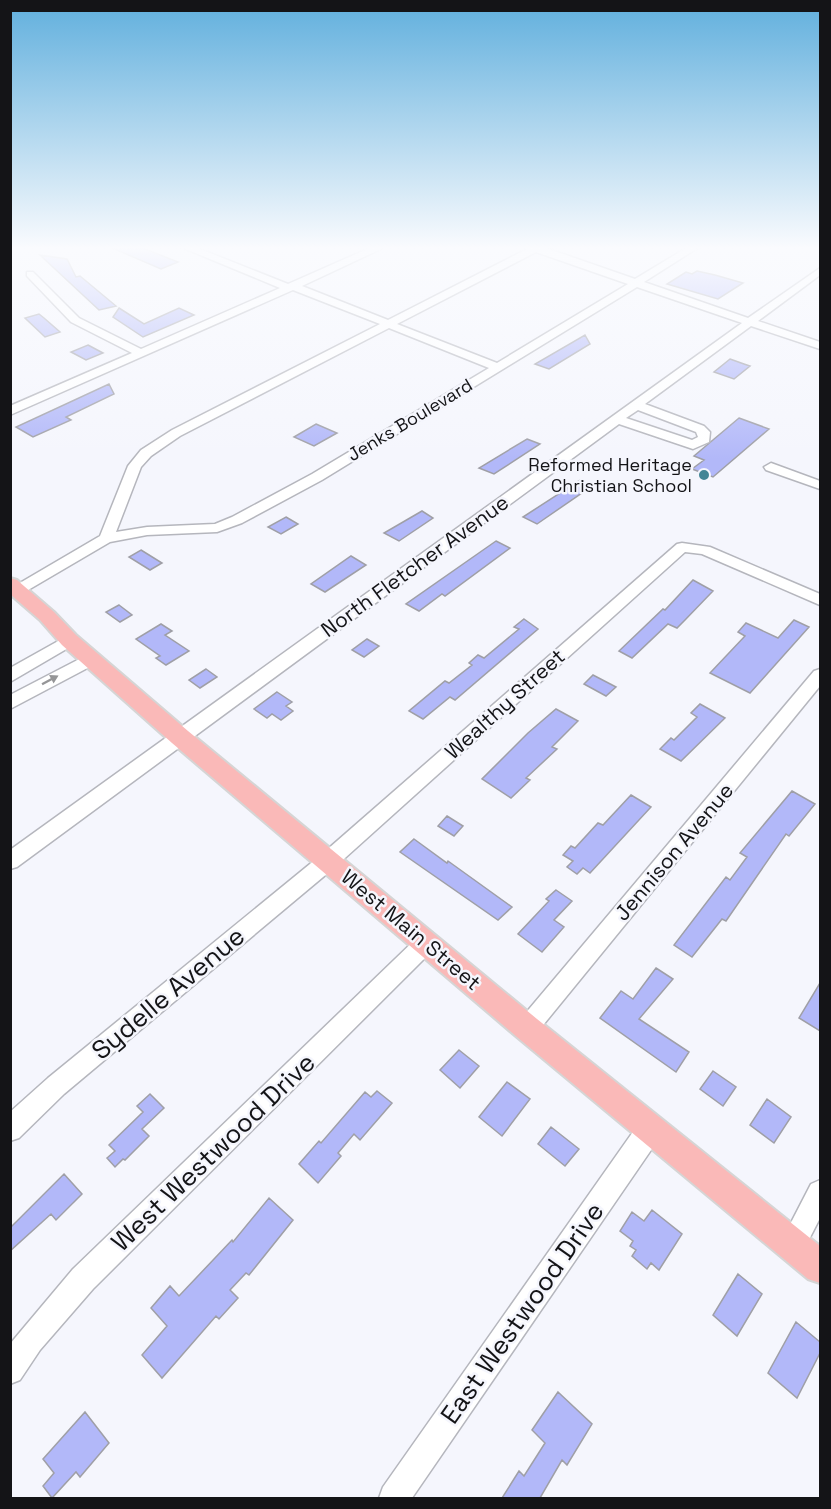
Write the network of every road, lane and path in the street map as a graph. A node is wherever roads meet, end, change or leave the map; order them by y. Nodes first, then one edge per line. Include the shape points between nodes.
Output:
1 (72, 317) edge
2 (223, 317) edge
3 (368, 317) edge
4 (402, 317) edge
5 (578, 317) edge
6 (736, 317) edge
7 (756, 317) edge
8 (750, 322) junction
9 (387, 325) junction
10 (820, 346) edge
11 (142, 354) junction
12 (497, 367) junction
13 (636, 405) junction
14 (10, 411) edge
15 (616, 419) junction
16 (771, 467) dead end
17 (820, 485) edge
18 (106, 538) junction
19 (14, 587) edge
20 (820, 600) edge
21 (69, 640) junction
22 (91, 659) junction
23 (820, 675) edge
24 (10, 676) edge
25 (10, 703) edge
26 (180, 736) junction
27 (10, 861) edge
28 (328, 861) junction
29 (427, 942) junction
30 (527, 1028) junction
31 (651, 1128) junction
32 (10, 1129) edge
33 (820, 1193) edge
34 (793, 1244) junction
35 (820, 1267) edge
36 (10, 1370) edge
37 (394, 1498) edge

1 - 11 street
2 - 11 street
3 - 9 street
4 - 9 street
5 - 12 street, Jenks Boulevard
6 - 8 street
7 - 8 street, North Fletcher Avenue
8 - 10 street
8 - 13 street, North Fletcher Avenue
9 - 12 street
9 - 18 street via 207,415 158,445 135,466
11 - 14 street
12 - 18 street, Jenks Boulevard via 316,477 224,526
13 - 15 street, North Fletcher Avenue
13 - 15 street via 700,429 705,438 693,445
15 - 26 street, North Fletcher Avenue
16 - 17 street
18 - 19 street
19 - 21 main road, West Main Street
20 - 28 street, Wealthy Street via 711,553 682,548
21 - 22 main road, West Main Street
21 - 24 street
25 -> 22 street
22 - 26 main road, West Main Street
23 - 30 street, Jennison Avenue
26 - 27 street, North Fletcher Avenue
26 - 28 main road, West Main Street
28 - 29 main road, West Main Street
28 - 32 street, Sydelle Avenue via 56,1086
29 - 30 main road, West Main Street
29 - 36 street, West Westwood Drive via 83,1279 30,1340
30 - 31 main road, West Main Street
31 - 34 main road, West Main Street
31 - 37 street, East Westwood Drive
33 - 34 street
34 - 35 main road, West Main Street

